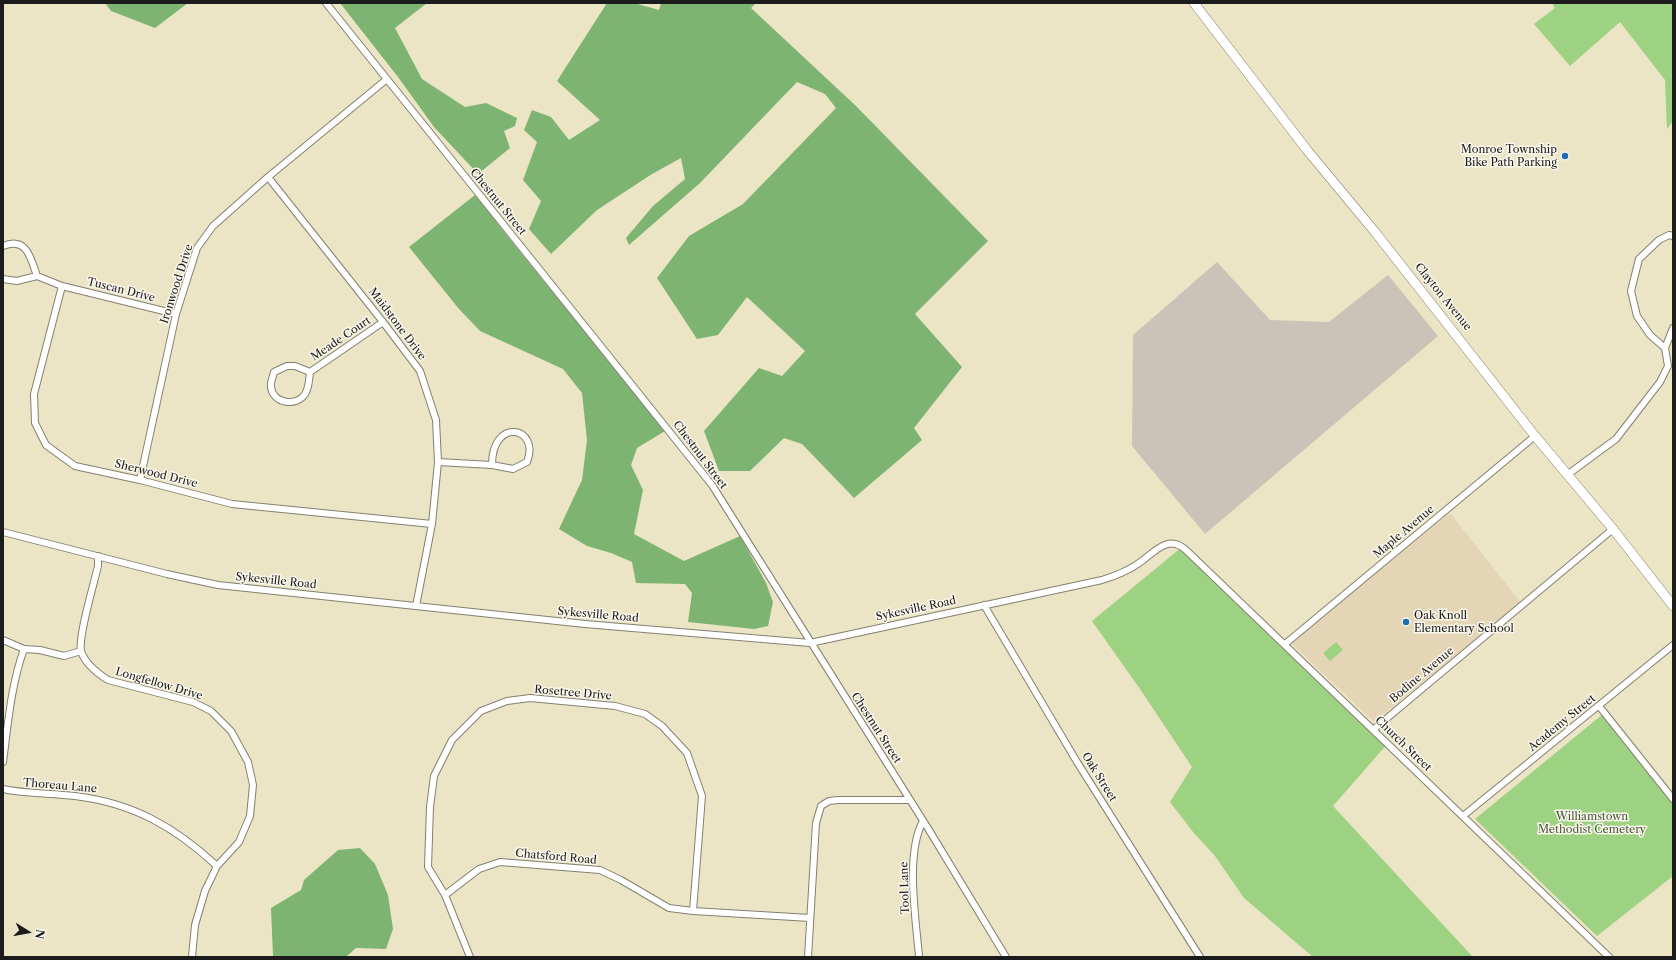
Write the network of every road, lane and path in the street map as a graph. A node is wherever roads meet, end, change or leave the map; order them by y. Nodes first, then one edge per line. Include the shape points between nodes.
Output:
1 (326, 3) edge
2 (1194, 3) edge
3 (387, 79) junction
4 (268, 177) junction
5 (1673, 236) edge
6 (3, 246) edge
7 (37, 276) junction
8 (3, 279) edge
9 (62, 286) junction
10 (176, 314) junction
11 (383, 322) junction
12 (1673, 328) edge
13 (1665, 348) junction
14 (310, 372) junction
15 (1535, 436) junction
16 (438, 462) junction
17 (492, 465) junction
18 (1567, 475) junction
19 (140, 480) junction
20 (432, 524) junction
21 (1612, 529) junction
22 (3, 532) edge
23 (1182, 546) joint
24 (98, 556) junction
25 (984, 605) junction
26 (416, 606) junction
27 (1673, 606) edge
28 (3, 640) edge
29 (810, 643) junction
30 (1285, 644) junction
31 (1673, 645) edge
32 (24, 649) junction
33 (82, 652) junction
34 (1599, 706) junction
35 (1374, 729) junction
36 (3, 762) edge
37 (3, 789) edge
38 (1673, 799) edge
39 (910, 800) junction
40 (1463, 816) junction
41 (923, 821) junction
42 (216, 866) junction
43 (445, 895) junction
44 (693, 911) junction
45 (810, 918) junction
46 (192, 957) edge
47 (470, 957) edge
48 (808, 957) edge
49 (919, 957) edge
50 (1006, 957) edge
51 (1200, 957) edge
52 (1609, 957) edge

1 - 3 street, Chestnut Street
2 - 15 main road, Clayton Avenue via 1307,150 1375,232
3 - 4 street, Ironwood Drive
3 - 29 street, Chestnut Street via 701,470
4 - 10 street, Ironwood Drive via 213,226 197,248
4 - 11 street, Maidstone Drive
5 - 13 street via 1669,235 1659,240 1639,259 1632,290 1637,316 1650,336
6 - 7 street via 20,245 26,250
7 - 8 street via 17,281
7 - 9 street, Tuscan Drive
9 - 10 street, Tuscan Drive
9 - 19 street, Sherwood Drive via 34,394 35,423 46,445 75,466
10 - 19 street, Ironwood Drive
11 - 14 street, Meade Court
11 - 16 street, Maidstone Drive via 420,371 436,420
12 - 13 street
13 - 18 street via 1668,366 1660,382 1616,439
14 - 14 street, Meade Court via 295,366 286,366 274,372 271,388 275,396 290,403 299,401 308,389
15 - 18 main road, Clayton Avenue
15 - 30 street, Maple Avenue
16 - 17 street
16 - 20 street, Maidstone Drive
17 - 17 street via 513,469 527,462 530,449 528,441 522,435 507,432 496,442
18 - 21 main road, Clayton Avenue
19 - 20 street, Sherwood Drive via 232,504
20 - 26 street, Maidstone Drive
21 - 27 main road, Clayton Avenue
21 - 35 street, Bodine Avenue
22 - 24 street, Sykesville Road
23 - 25 street, Sykesville Road via 1172,543 1163,545 1127,570 1102,580
23 - 30 street, Church Street
24 - 26 street, Sykesville Road via 218,585
24 - 33 street via 98,566 80,641
25 - 29 street, Sykesville Road
25 - 51 street, Oak Street via 1077,762
26 - 29 street, Sykesville Road via 586,624
28 - 32 street
29 - 39 street, Chestnut Street
30 - 35 street, Church Street
31 - 34 street, Academy Street
32 - 33 street via 64,656
32 - 36 street via 9,708
33 - 42 street, Longfellow Drive via 85,660 98,674 108,680 193,702 211,711 231,732 248,762 253,785 252,802 250,816 239,842
34 - 38 street
34 - 40 street, Academy Street
35 - 40 street, Church Street
37 - 42 street, Thoreau Lane via 20,793 95,798 127,807 154,819
39 - 41 street, Chestnut Street
39 - 45 street via 838,800 829,801 822,806 816,823
40 - 52 street, Church Street
41 - 49 street, Tool Lane via 917,831 913,863
41 - 50 street, Chestnut Street
42 - 46 street, Longfellow Drive via 198,910
43 - 44 street, Chatsford Road via 479,869 500,862 550,865 600,870 669,908
43 - 44 street, Rosetree Drive via 428,867 434,776 452,740 481,711 507,702 530,698 615,706 645,714 662,726 687,753 702,796
43 - 47 street, Rosetree Drive
44 - 45 street, Chatsford Road
45 - 48 street

